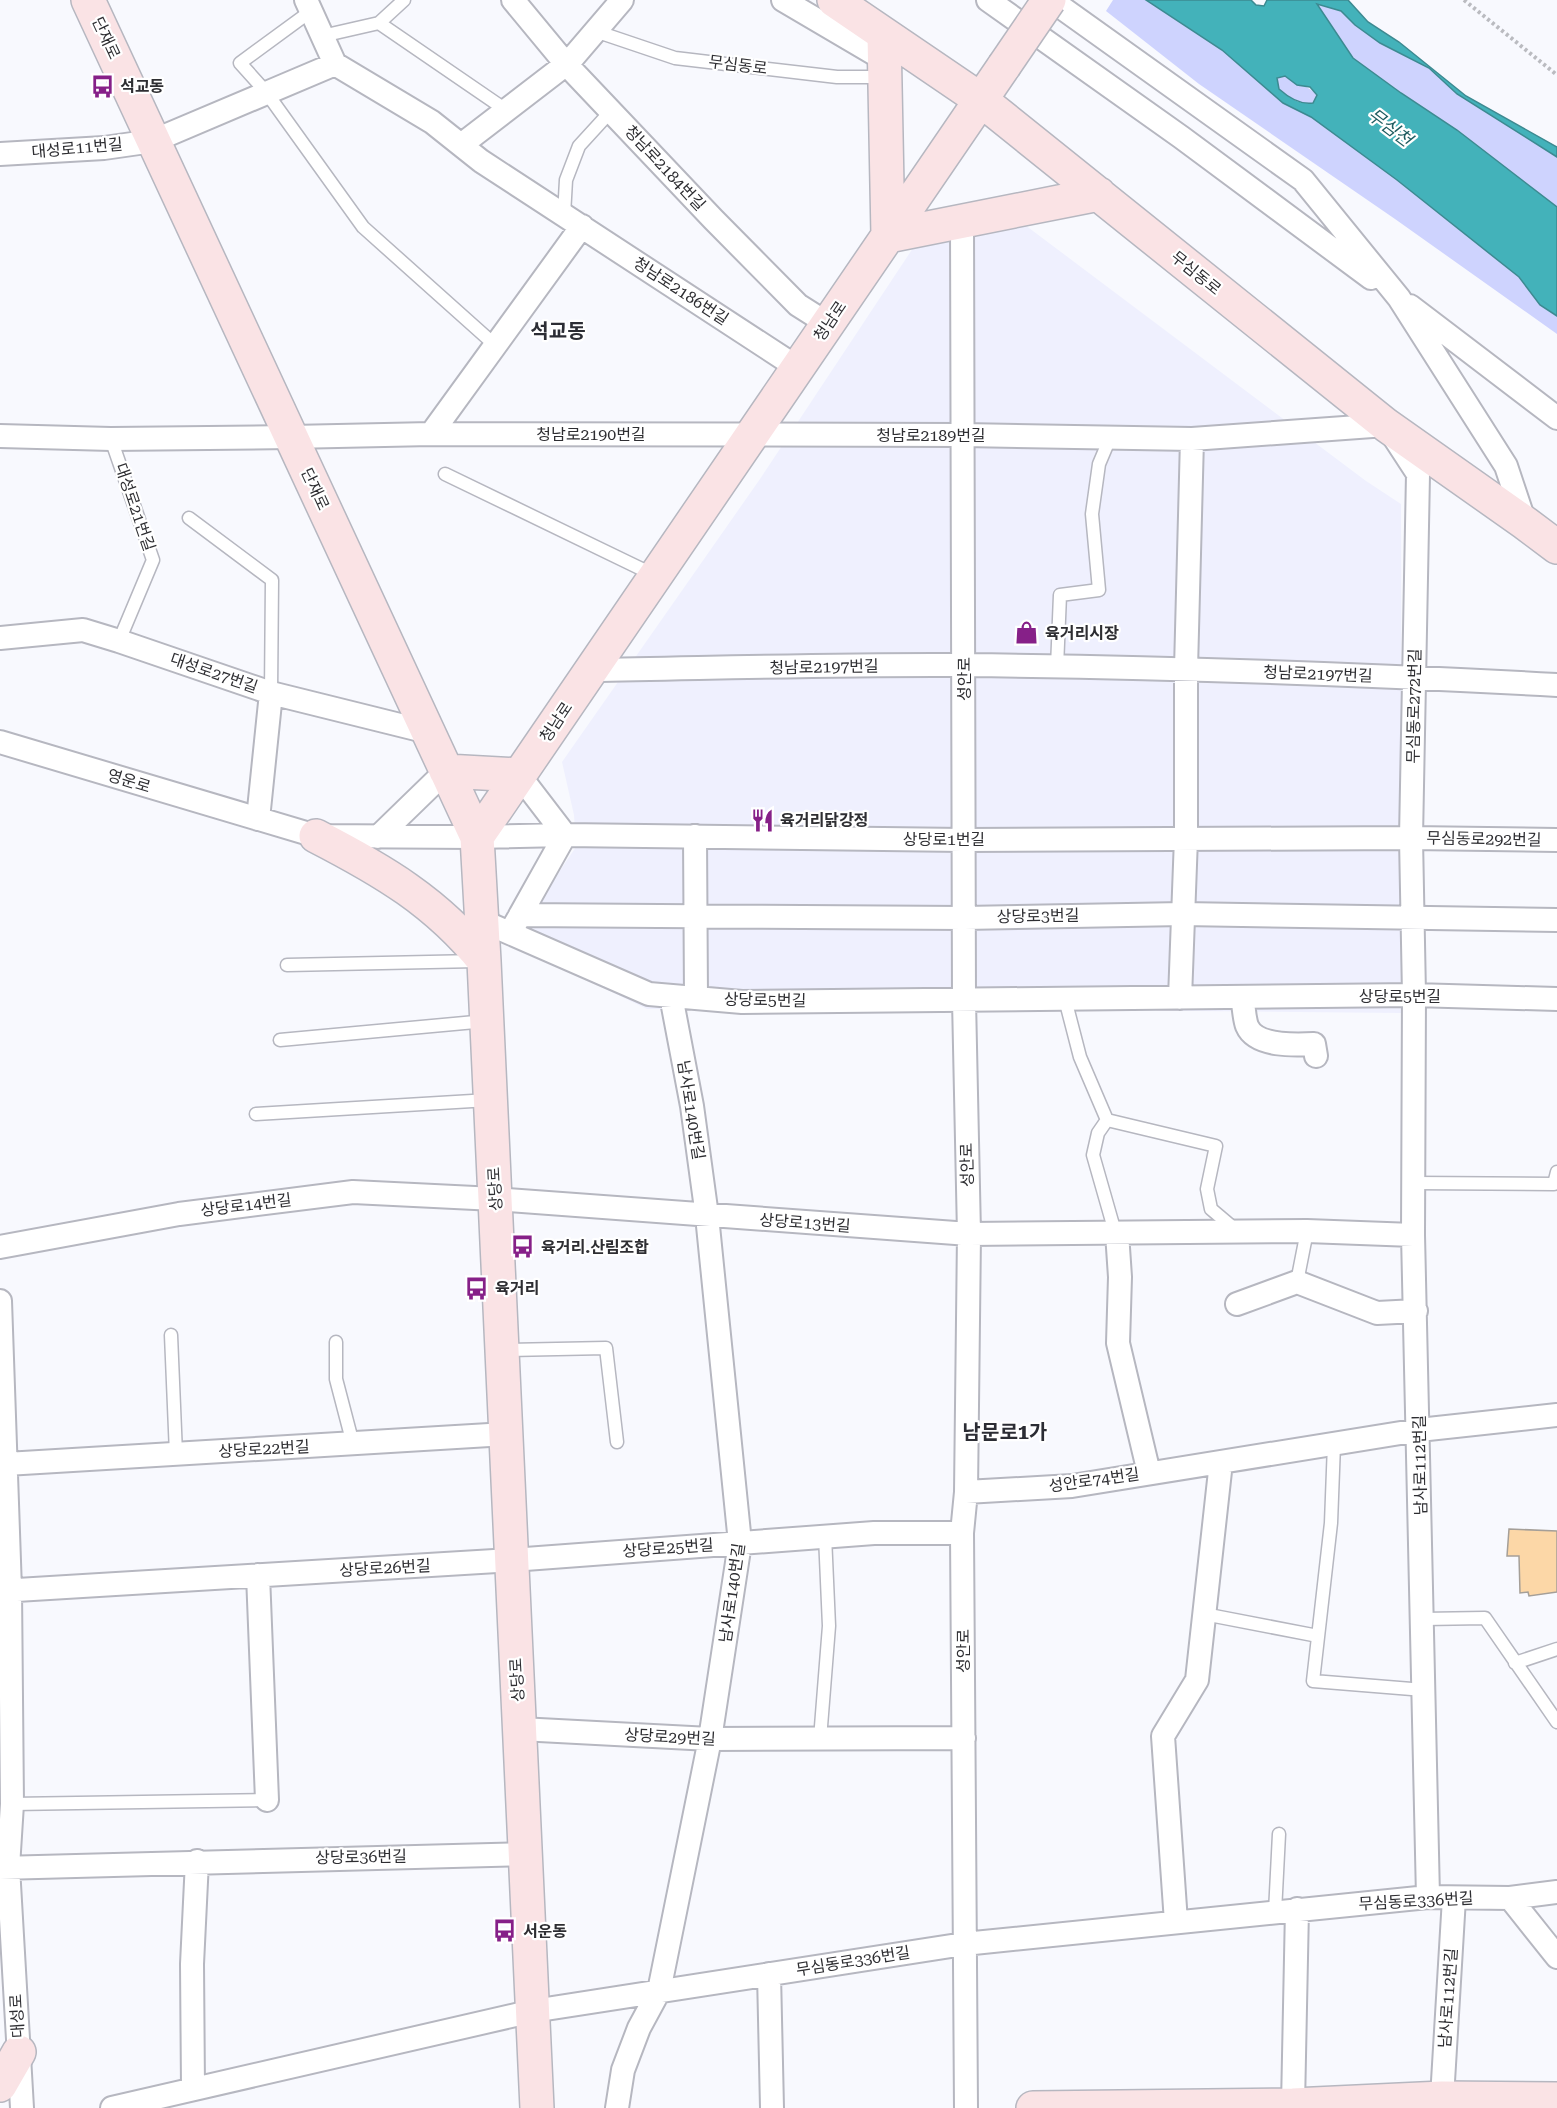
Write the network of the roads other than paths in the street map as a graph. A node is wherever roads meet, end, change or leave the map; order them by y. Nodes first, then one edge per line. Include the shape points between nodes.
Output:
1 (88, 0) edge
2 (404, 0) edge
3 (513, 0) edge
4 (622, 0) edge
5 (783, 0) edge
6 (834, 0) edge
7 (988, 0) edge
8 (1050, 0) edge
9 (308, 5) edge
10 (379, 23) junction
11 (595, 32) junction
12 (322, 36) junction
13 (885, 57) junction
14 (335, 64) junction
15 (566, 64) junction
16 (266, 92) junction
17 (981, 100) junction
18 (506, 110) junction
19 (611, 111) junction
20 (153, 141) junction
21 (461, 145) junction
22 (0, 154) edge
23 (1099, 194) junction
24 (573, 221) junction
25 (962, 222) junction
26 (888, 236) junction
27 (1399, 298) junction
28 (828, 324) junction
29 (495, 345) junction
30 (798, 368) junction
31 (1557, 418) edge
32 (1386, 425) junction
33 (431, 434) junction
34 (752, 435) junction
35 (964, 435) junction
36 (0, 436) edge
37 (291, 437) junction
38 (1110, 438) junction
39 (111, 439) junction
40 (1192, 439) junction
41 (445, 474) dead end
42 (189, 518) dead end
43 (1525, 523) junction
44 (1557, 548) edge
45 (655, 576) junction
46 (0, 638) edge
47 (119, 640) junction
48 (963, 665) junction
49 (1057, 667) junction
50 (1186, 669) junction
51 (591, 670) junction
52 (1414, 677) junction
53 (1557, 685) edge
54 (271, 693) junction
55 (428, 732) junction
56 (0, 742) edge
57 (446, 771) junction
58 (519, 776) junction
59 (258, 819) junction
60 (565, 835) junction
61 (315, 836) junction
62 (378, 837) junction
63 (477, 837) junction
64 (695, 837) junction
65 (1186, 838) junction
66 (1411, 838) junction
67 (963, 840) junction
68 (1557, 840) edge
69 (1183, 914) junction
70 (695, 918) junction
71 (964, 918) junction
72 (1413, 918) junction
73 (480, 920) junction
74 (1557, 920) edge
75 (515, 924) junction
76 (484, 961) junction
77 (286, 965) dead end
78 (1414, 995) junction
79 (671, 996) junction
80 (1242, 997) junction
81 (696, 998) junction
82 (1180, 998) junction
83 (1065, 999) junction
84 (1557, 999) edge
85 (964, 1000) junction
86 (487, 1021) junction
87 (280, 1040) dead end
88 (1316, 1056) dead end
89 (491, 1100) junction
90 (256, 1114) dead end
91 (1107, 1120) junction
92 (1557, 1172) edge
93 (1414, 1183) junction
94 (495, 1199) junction
95 (707, 1216) junction
96 (1307, 1231) junction
97 (1238, 1232) junction
98 (1116, 1233) junction
99 (969, 1234) junction
100 (1413, 1234) junction
101 (0, 1247) edge
102 (1297, 1282) junction
103 (0, 1301) edge
104 (1237, 1304) dead end
105 (1416, 1311) junction
106 (171, 1335) dead end
107 (336, 1342) dead end
108 (502, 1350) junction
109 (1557, 1415) edge
110 (1419, 1430) junction
111 (2, 1431) edge
112 (506, 1434) junction
113 (617, 1442) dead end
114 (353, 1444) junction
115 (1334, 1444) junction
116 (176, 1454) junction
117 (1221, 1462) junction
118 (6, 1464) junction
119 (1149, 1473) junction
120 (966, 1492) junction
121 (962, 1533) junction
122 (825, 1536) junction
123 (740, 1543) junction
124 (512, 1560) junction
125 (258, 1575) junction
126 (5, 1590) edge
127 (1204, 1614) junction
128 (1423, 1619) junction
129 (1318, 1636) junction
130 (1557, 1649) edge
131 (1515, 1663) junction
132 (1424, 1690) junction
133 (1557, 1722) edge
134 (520, 1729) junction
135 (964, 1738) junction
136 (710, 1739) junction
137 (820, 1739) junction
138 (267, 1800) joint
139 (8, 1812) edge
140 (1279, 1834) dead end
141 (525, 1854) junction
142 (197, 1861) junction
143 (4, 1867) edge
144 (1557, 1892) edge
145 (1428, 1897) junction
146 (1454, 1898) junction
147 (1510, 1898) junction
148 (1286, 1911) junction
149 (1176, 1922) junction
150 (964, 1944) junction
151 (1557, 1957) edge
152 (769, 1974) junction
153 (659, 1991) junction
154 (533, 2011) junction
155 (19, 2052) junction
156 (0, 2085) edge
157 (193, 2089) junction
158 (1442, 2098) junction
159 (1557, 2099) edge
160 (1293, 2105) junction
161 (22, 2108) edge
162 (112, 2108) edge
163 (537, 2108) edge
164 (617, 2108) edge
165 (772, 2108) edge
166 (966, 2108) edge
167 (1033, 2108) edge

1 - 20 street, 단재로
2 - 10 lane
3 - 15 street, 청남로2184번길
4 - 11 street
5 - 13 street, 무심동로
6 - 13 street, 무심동로
7 - 27 street
8 - 17 street, 청남로, bridge
8 - 27 street via 1303,180
9 - 12 street
9 - 16 lane via 240,63
10 - 12 lane
10 - 18 lane
11 - 13 lane, 무심동로 via 675,58 837,77
11 - 15 street
12 - 14 street
13 - 17 street, 무심동로
13 - 26 street
14 - 16 street
14 - 21 street, 청남로2186번길 via 432,122
15 - 18 street
15 - 19 street, 청남로2184번길
16 - 20 street
16 - 29 lane via 363,227
17 - 23 street, 무심동로
17 - 26 street, 청남로
18 - 21 street
19 - 24 lane via 579,146 566,180
19 - 28 street, 청남로2184번길 via 798,305
20 - 22 street, 대성로11번길
20 - 37 street, 단재로
21 - 24 street, 청남로2186번길
23 - 25 street
23 - 32 street, 무심동로
24 - 29 street
24 - 30 street, 청남로2186번길
25 - 26 street
25 - 35 street, 성안로
26 - 28 street, 청남로
27 - 31 street
27 - 43 street via 1506,466
28 - 30 street, 청남로
29 - 33 street
30 - 34 street, 청남로
32 - 40 street, 청남로2189번길
32 - 43 street, 무심동로
32 - 52 street, 무심동로272번길 via 1418,474
33 - 34 street, 청남로2190번길
33 - 37 street, 청남로2190번길
34 - 35 street, 청남로2189번길
34 - 45 street, 청남로
35 - 38 street, 청남로2189번길
35 - 48 street, 성안로
36 - 39 street, 대성로21번길
37 - 39 street, 대성로21번길
37 - 55 street, 단재로
38 - 40 street, 청남로2189번길
38 - 49 lane via 1099,464 1092,514 1099,590 1060,595
39 - 47 lane, 대성로21번길 via 153,560
40 - 50 street
41 - 45 lane
42 - 54 lane via 272,580
43 - 44 street, 무심동로
45 - 51 street, 청남로
46 - 47 street, 대성로27번길 via 83,630
47 - 54 street, 대성로27번길
48 - 49 street, 청남로2197번길
48 - 51 street, 청남로2197번길
48 - 67 street, 성안로
49 - 50 street, 청남로2197번길
50 - 52 street, 청남로2197번길
50 - 65 street
51 - 58 street, 청남로
52 - 53 street, 청남로2197번길
52 - 66 street, 무심동로272번길
54 - 55 street, 대성로27번길
54 - 59 street
55 - 57 street, 단재로
56 - 59 street, 영운로
57 - 58 street
57 - 62 street
57 - 63 street, 단재로
58 - 60 street
58 - 63 street, 청남로
59 - 61 street, 영운로
60 - 63 street, 상당로1번길
60 - 64 street, 상당로1번길
60 - 75 street
61 - 62 street, 영운로
61 - 76 street via 396,880 434,908
62 - 63 street, 영운로
63 - 73 street, 상당로
64 - 67 street, 상당로1번길
64 - 70 street
65 - 66 street, 상당로1번길
65 - 67 street, 상당로1번길
65 - 69 street
66 - 68 street, 무심동로292번길
66 - 72 street, 무심동로272번길
67 - 71 street, 성안로
69 - 71 street, 상당로3번길
69 - 72 street, 상당로3번길
69 - 82 street
70 - 71 street, 상당로3번길
70 - 75 street, 상당로3번길
70 - 81 street
71 - 85 street, 성안로
72 - 74 street, 상당로3번길
72 - 78 street, 무심동로272번길
73 - 75 street, 상당로5번길
73 - 76 street, 상당로
75 - 79 street, 상당로5번길 via 649,993
76 - 77 lane
76 - 86 street, 상당로
78 - 80 street, 상당로5번길
78 - 84 street, 상당로5번길
78 - 93 street, 남사로112번길
79 - 81 street, 상당로5번길
79 - 95 street, 남사로140번길
80 - 82 street, 상당로5번길
80 - 88 street via 1247,1026 1256,1037 1287,1045 1314,1044
81 - 85 street, 상당로5번길 via 742,1002
82 - 83 street, 상당로5번길
83 - 85 street, 상당로5번길
83 - 91 lane via 1080,1057
85 - 99 street, 성안로
86 - 87 lane
86 - 89 street, 상당로
89 - 90 lane
89 - 94 street, 상당로
91 - 97 lane via 1216,1146 1207,1189 1211,1209
91 - 98 lane via 1098,1133 1093,1155
92 - 93 lane via 1554,1184
93 - 100 street, 남사로112번길
94 - 95 street, 상당로13번길
94 - 101 street, 상당로14번길 via 353,1192 179,1214
94 - 108 street, 상당로
95 - 99 street, 상당로13번길
95 - 123 street, 남사로140번길
96 - 97 street, 상당로13번길
96 - 100 street, 상당로13번길
96 - 102 lane
97 - 98 street, 상당로13번길
98 - 99 street, 상당로13번길
98 - 119 street via 1120,1277 1118,1343
99 - 120 street, 성안로
100 - 105 street, 남사로112번길
102 - 104 street
102 - 105 street via 1377,1313
103 - 111 street, 대성로
105 - 110 street, 남사로112번길
106 - 116 lane
107 - 114 lane via 336,1379
108 - 112 street, 상당로
108 - 113 lane via 606,1348
109 - 110 street, 성안로74번길
110 - 115 street, 성안로74번길
110 - 128 street, 남사로112번길
111 - 118 street, 대성로
112 - 114 street, 상당로22번길
112 - 124 street, 상당로
114 - 116 street, 상당로22번길
115 - 117 street, 성안로74번길
115 - 129 lane
116 - 118 street, 상당로22번길
117 - 119 street, 성안로74번길
117 - 127 street
118 - 126 street, 대성로
119 - 120 street, 성안로74번길 via 1072,1486
120 - 121 street, 성안로
121 - 122 street, 상당로25번길
121 - 135 street, 성안로
122 - 123 street, 상당로25번길
122 - 137 lane via 829,1626
123 - 124 street, 상당로25번길
123 - 136 street, 남사로140번길
124 - 125 street, 상당로26번길
124 - 134 street, 상당로
125 - 126 street, 상당로26번길
125 - 138 street
126 - 139 street, 대성로
127 - 129 lane
127 - 149 street via 1197,1680 1163,1736
128 - 131 lane via 1485,1618
128 - 132 street, 남사로112번길
129 - 132 lane via 1313,1681
130 - 131 lane
131 - 133 lane
132 - 145 street, 남사로112번길
134 - 136 street, 상당로29번길
134 - 141 street, 상당로
135 - 137 street, 상당로29번길
135 - 150 street, 성안로
136 - 137 street, 상당로29번길
136 - 153 street, 남사로140번길
138 - 139 lane
139 - 143 street, 대성로
140 - 148 lane
141 - 142 street, 상당로36번길
141 - 154 street, 상당로
142 - 143 street, 상당로36번길
142 - 157 street via 192,1964
143 - 155 street, 대성로
144 - 147 street, 무심동로336번길
145 - 146 street, 무심동로336번길
145 - 148 street, 무심동로336번길
146 - 147 street, 무심동로336번길
146 - 158 street, 남사로112번길
147 - 151 street
148 - 149 street, 무심동로336번길
148 - 160 street
149 - 150 street, 무심동로336번길
150 - 152 street, 무심동로336번길
150 - 166 street, 성안로
152 - 153 street, 무심동로336번길
152 - 165 street
153 - 154 street, 무심동로336번길
153 - 164 street, 남사로140번길 via 623,2070
154 - 157 street
154 - 163 street, 상당로
155 - 156 street
155 - 161 street, 대성로
157 - 162 street
158 - 159 street
158 - 160 street
160 - 167 street

